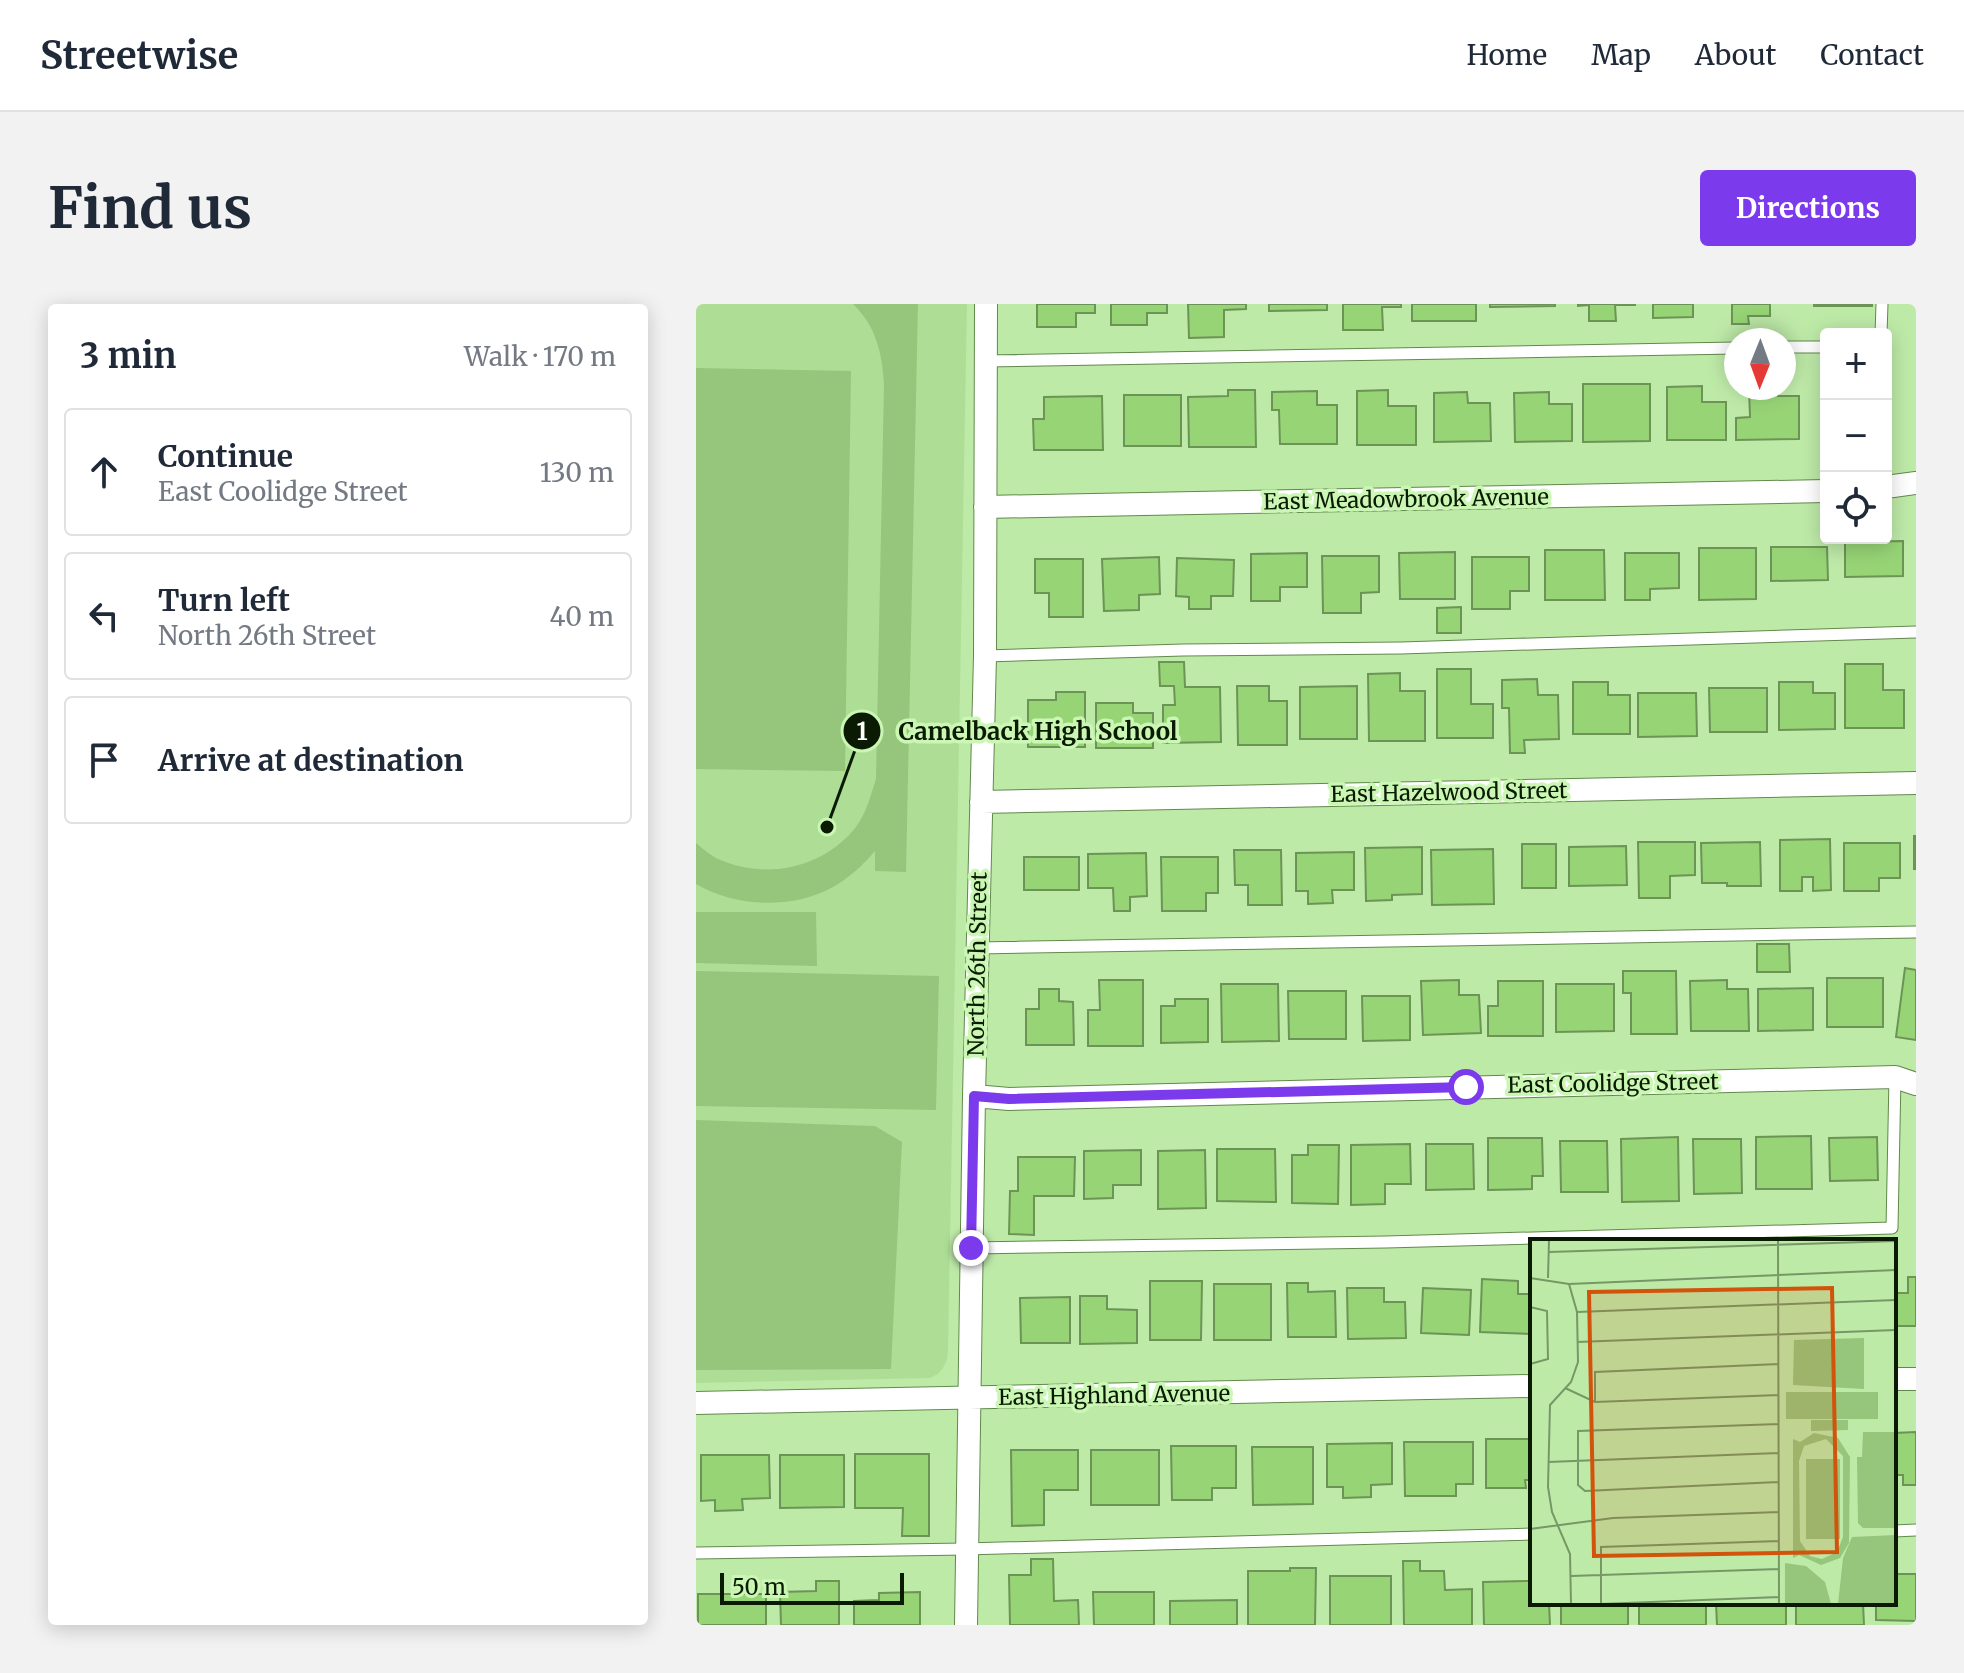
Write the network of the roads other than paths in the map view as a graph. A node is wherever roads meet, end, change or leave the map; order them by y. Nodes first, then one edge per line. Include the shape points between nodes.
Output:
1 (986, 304) edge
2 (1882, 304) edge
3 (1881, 328) edge
4 (1796, 347) edge
5 (1820, 347) edge
6 (1724, 348) edge
7 (984, 361) junction
8 (1916, 483) edge
9 (1892, 486) edge
10 (1820, 491) edge
11 (985, 507) junction
12 (1916, 632) edge
13 (985, 656) junction
14 (1916, 783) edge
15 (981, 802) junction
16 (1916, 932) edge
17 (978, 948) junction
18 (1906, 1081) edge
19 (974, 1096) junction
20 (971, 1248) junction
21 (1530, 1386) edge
22 (970, 1399) junction
23 (696, 1403) edge
24 (1916, 1530) edge
25 (1896, 1531) edge
26 (1530, 1534) edge
27 (966, 1549) junction
28 (696, 1553) edge
29 (966, 1625) edge

1 - 7 street, North 26th Street
2 - 3 lane
4 - 5 lane
6 - 7 lane
7 - 11 street, North 26th Street
8 - 9 street
10 - 11 street, East Meadowbrook Avenue
11 - 13 street, North 26th Street
12 - 13 lane
13 - 15 street, North 26th Street
14 - 15 street, East Hazelwood Street
15 - 17 street, North 26th Street
16 - 17 lane
17 - 19 street, North 26th Street
18 - 19 street, East Coolidge Street
18 - 20 lane via 1892,1228
19 - 20 street, North 26th Street
20 - 22 street, North 26th Street
21 - 22 street, East Highland Avenue
22 - 23 street, East Highland Avenue
22 - 27 street, North 26th Street
24 - 25 lane
26 - 27 lane
27 - 28 lane
27 - 29 street, North 26th Street

